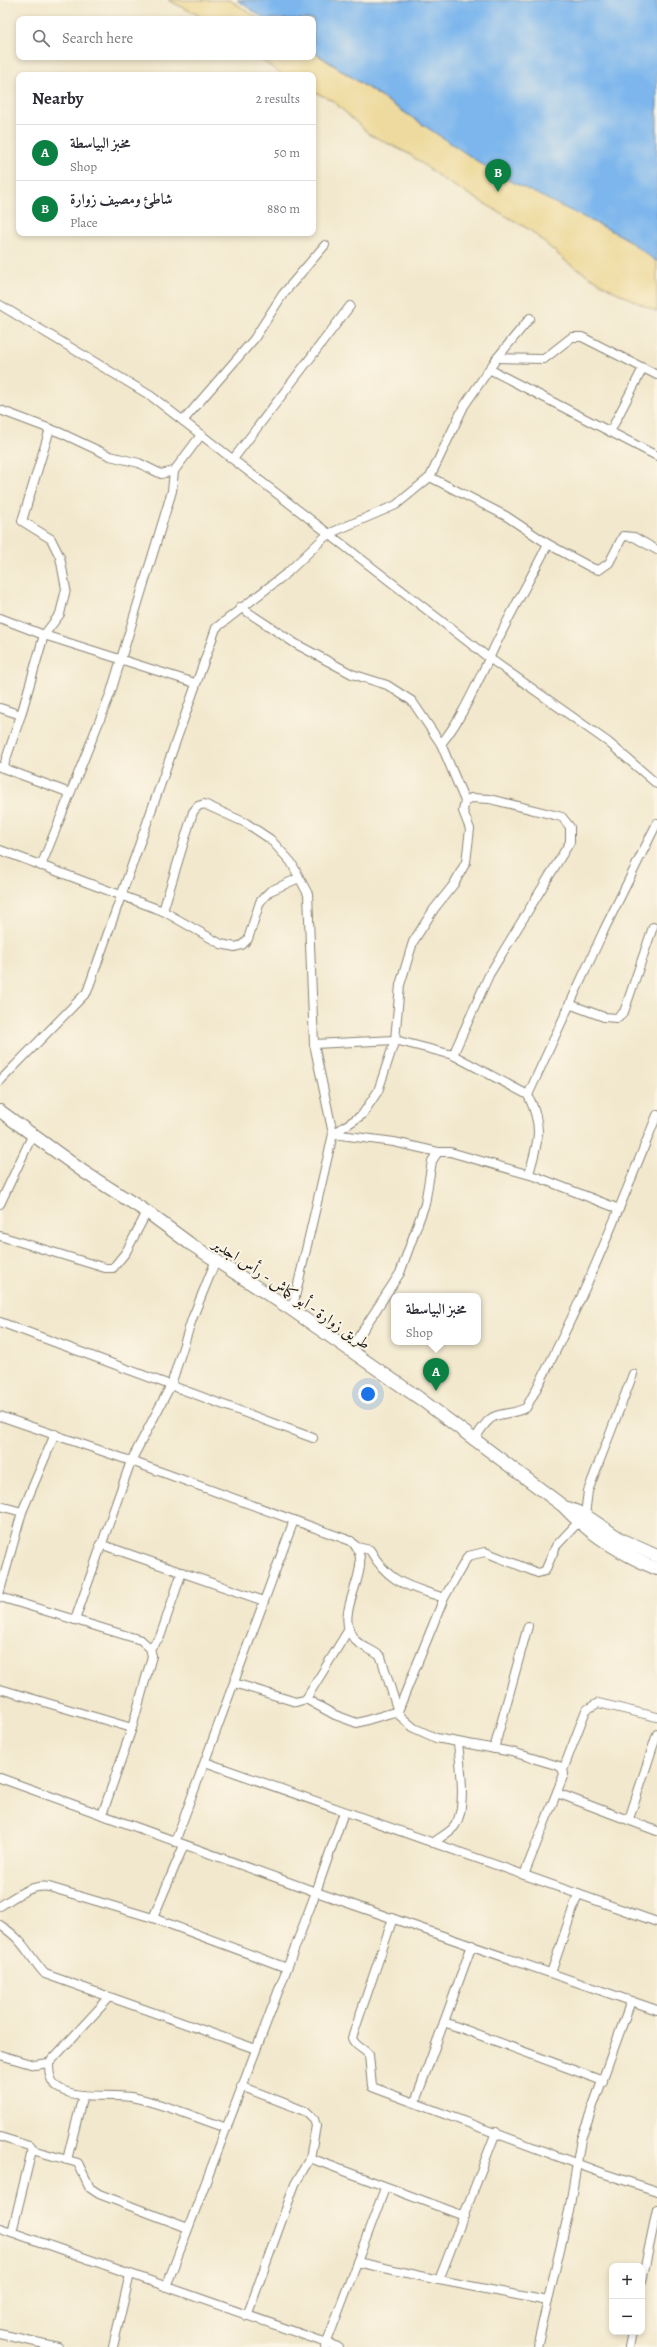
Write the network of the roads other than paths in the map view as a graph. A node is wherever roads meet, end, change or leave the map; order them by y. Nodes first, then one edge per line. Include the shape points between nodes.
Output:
1 (325, 245) dead end
2 (0, 305) edge
3 (350, 306) dead end
4 (530, 318) dead end
5 (497, 358) junction
6 (643, 368) junction
7 (489, 370) junction
8 (657, 375) edge
9 (0, 410) edge
10 (183, 421) junction
11 (50, 429) junction
12 (610, 432) junction
13 (201, 434) junction
14 (657, 456) edge
15 (234, 458) junction
16 (174, 472) junction
17 (430, 477) junction
18 (328, 534) junction
19 (548, 544) junction
20 (657, 550) edge
21 (240, 607) junction
22 (0, 618) edge
23 (44, 635) junction
24 (489, 658) junction
25 (122, 659) junction
26 (195, 683) junction
27 (0, 708) edge
28 (20, 716) junction
29 (441, 744) junction
30 (2, 767) edge
31 (657, 784) edge
32 (70, 793) junction
33 (465, 801) junction
34 (657, 823) edge
35 (0, 850) edge
36 (41, 866) junction
37 (299, 878) junction
38 (121, 896) junction
39 (163, 911) junction
40 (653, 928) dead end
41 (569, 1004) junction
42 (395, 1040) junction
43 (314, 1044) junction
44 (453, 1055) junction
45 (0, 1080) edge
46 (528, 1095) junction
47 (0, 1111) edge
48 (657, 1115) edge
49 (33, 1134) junction
50 (333, 1134) junction
51 (438, 1152) junction
52 (529, 1174) junction
53 (0, 1204) edge
54 (619, 1209) junction
55 (147, 1212) junction
56 (0, 1236) edge
57 (216, 1260) junction
58 (292, 1310) junction
59 (0, 1322) edge
60 (350, 1350) junction
61 (633, 1374) dead end
62 (171, 1385) junction
63 (0, 1416) edge
64 (55, 1434) junction
65 (313, 1438) dead end
66 (475, 1439) junction
67 (131, 1461) junction
68 (0, 1506) edge
69 (22, 1512) junction
70 (582, 1519) junction
71 (294, 1520) junction
72 (100, 1544) junction
73 (619, 1545) junction
74 (357, 1547) junction
75 (657, 1556) edge
76 (657, 1569) edge
77 (182, 1572) junction
78 (0, 1591) edge
79 (0, 1597) edge
80 (444, 1598) junction
81 (264, 1601) junction
82 (75, 1620) junction
83 (528, 1626) dead end
84 (349, 1629) junction
85 (150, 1648) junction
86 (234, 1683) junction
87 (0, 1690) edge
88 (306, 1699) junction
89 (398, 1711) junction
90 (657, 1717) edge
91 (132, 1728) junction
92 (657, 1734) edge
93 (458, 1743) junction
94 (494, 1749) junction
95 (205, 1762) junction
96 (564, 1770) junction
97 (0, 1778) edge
98 (557, 1793) junction
99 (344, 1812) junction
100 (102, 1815) junction
101 (628, 1819) junction
102 (657, 1831) edge
103 (175, 1842) junction
104 (433, 1843) junction
105 (184, 1845) junction
106 (524, 1875) junction
107 (316, 1892) junction
108 (578, 1894) junction
109 (0, 1906) edge
110 (153, 1918) junction
111 (393, 1918) junction
112 (657, 1922) edge
113 (0, 1925) edge
114 (472, 1945) junction
115 (287, 1968) junction
116 (551, 1973) junction
117 (109, 1998) junction
118 (631, 2000) junction
119 (657, 2010) edge
120 (444, 2022) junction
121 (256, 2049) junction
122 (0, 2055) edge
123 (49, 2063) junction
124 (603, 2081) junction
125 (242, 2086) junction
126 (83, 2095) junction
127 (415, 2102) junction
128 (227, 2128) junction
129 (496, 2132) junction
130 (0, 2137) edge
131 (32, 2150) junction
132 (310, 2158) junction
133 (67, 2160) junction
134 (578, 2162) junction
135 (385, 2188) junction
136 (657, 2190) edge
137 (657, 2209) edge
138 (464, 2216) junction
139 (655, 2225) edge
140 (0, 2228) edge
141 (188, 2228) junction
142 (12, 2232) junction
143 (357, 2262) junction
144 (645, 2268) edge
145 (130, 2274) junction
146 (439, 2280) junction
147 (166, 2287) junction
148 (548, 2301) junction
149 (247, 2316) junction
150 (0, 2334) edge
151 (631, 2335) edge
152 (325, 2345) edge
153 (58, 2347) edge
154 (113, 2347) edge
155 (338, 2347) edge
156 (537, 2347) edge
157 (629, 2347) edge

1 - 10 street via 283,294 254,339
2 - 10 street via 151,396
3 - 15 street
4 - 5 street
5 - 6 street via 544,359 572,337 582,337
5 - 7 street
6 - 8 street
6 - 12 street
7 - 12 street
7 - 17 street via 464,406
9 - 11 street
10 - 13 street
11 - 16 street via 110,456 139,463 161,474
11 - 23 street via 22,521 51,539 60,557 66,589 60,614
12 - 14 street
13 - 15 street
13 - 16 street
15 - 18 street
16 - 25 street via 172,492
17 - 18 street via 396,505
17 - 19 street via 506,516
18 - 21 street via 287,573
18 - 24 street
19 - 20 street via 599,570 609,563 623,536 634,537
19 - 24 street
21 - 26 street via 216,628
21 - 29 street via 323,659 352,674 387,686 412,701
22 - 23 street
23 - 25 street
23 - 28 street
24 - 29 street via 472,697
24 - 31 street via 608,742
25 - 26 street
25 - 32 street
26 - 38 street via 186,716
27 - 28 street
28 - 30 street
29 - 33 street
30 - 32 street
32 - 36 street
33 - 42 street via 463,811 470,829 466,862 454,884 413,942 400,985
33 - 44 street via 471,798 490,799 562,818 570,827 570,842 489,975
34 - 41 street
35 - 36 street
36 - 38 street
37 - 39 street via 270,891 265,896 260,902 248,939 235,947 221,944
37 - 39 street via 291,862 270,839 246,823 204,804 192,812
37 - 43 street via 308,894
38 - 39 street
38 - 45 street via 87,992
40 - 41 street via 624,1012 617,1018 604,1017
41 - 46 street
42 - 43 street
42 - 44 street
42 - 50 street via 378,1091 362,1115
43 - 50 street
44 - 46 street
46 - 52 street via 535,1110 540,1134
47 - 49 main road, طريق زوارة - أبو كماش - رأس اجدير
48 - 54 street
49 - 53 street
49 - 55 main road, طريق زوارة - أبو كماش - رأس اجدير via 84,1172
50 - 51 street via 394,1142
50 - 58 street
51 - 52 street via 450,1152
51 - 60 street via 432,1161 425,1204 400,1273
52 - 54 street
54 - 66 street via 549,1367 526,1408 495,1415 483,1426
55 - 56 street via 126,1252 113,1268 105,1268
55 - 57 main road, طريق زوارة - أبو كماش - رأس اجدير
57 - 58 main road, طريق زوارة - أبو كماش - رأس اجدير
57 - 62 street via 192,1319
58 - 60 main road, طريق زوارة - أبو كماش - رأس اجدير
59 - 62 street
60 - 66 main road, طريق زوارة - أبو كماش - رأس اجدير
61 - 70 street via 588,1491
62 - 65 street
62 - 67 street
63 - 64 street
64 - 67 street
64 - 69 street
66 - 70 main road, طريق زوارة - أبو كماش - رأس اجدير
67 - 71 street
67 - 72 street
68 - 69 street
69 - 78 street
70 - 73 main road, طريق زوارة - أبو كماش - رأس اجدير
70 - 80 street via 556,1546 545,1571 532,1572 485,1552 468,1556
71 - 74 street via 351,1541
71 - 81 street
72 - 77 street
72 - 82 street
73 - 75 main road
73 - 76 main road
74 - 80 street via 370,1550 378,1564 398,1583
74 - 84 street via 361,1557 348,1608
77 - 81 street
77 - 85 street via 160,1637
79 - 82 street
80 - 89 street
81 - 86 street
82 - 85 street via 140,1640
83 - 94 street
84 - 88 street
84 - 89 street via 355,1640 381,1657
85 - 91 street via 152,1656
86 - 88 street via 296,1702
86 - 95 street
87 - 91 street
88 - 89 street via 335,1715 357,1723
89 - 93 street via 399,1716 414,1728 436,1738
90 - 96 street via 598,1703 586,1710
91 - 100 street
92 - 101 street
93 - 94 street
93 - 104 street via 462,1787 460,1810 454,1827
94 - 96 street via 559,1766
95 - 99 street
95 - 103 street
96 - 98 street
97 - 100 street
98 - 101 street
98 - 106 street
99 - 104 street
99 - 107 street
100 - 103 street
101 - 102 street
103 - 105 street
104 - 106 street
105 - 107 street
105 - 110 street
106 - 108 street
107 - 111 street
107 - 115 street
108 - 112 street
108 - 116 street
109 - 110 street via 32,1888 41,1886
110 - 115 street
111 - 114 street
111 - 127 street via 352,2038 354,2043 369,2055 372,2087
113 - 117 street via 15,1935 28,1949 45,1974
114 - 116 street
114 - 120 street
115 - 121 street
116 - 118 street
117 - 121 street
117 - 123 street
118 - 119 street
118 - 124 street
120 - 124 street
120 - 127 street
121 - 125 street
122 - 123 street via 34,2065
123 - 126 street via 52,2083 61,2090
124 - 134 street via 581,2139
125 - 128 street
125 - 132 street via 307,2112 314,2119 316,2126
126 - 128 street via 136,2098
126 - 133 street
127 - 129 street
128 - 141 street
129 - 134 street
129 - 138 street
130 - 131 street via 29,2146
131 - 133 street
131 - 142 street
132 - 135 street
132 - 149 street via 295,2184
133 - 141 street via 78,2163 90,2188 99,2194
134 - 136 street via 602,2173
134 - 148 street
135 - 138 street
135 - 143 street
137 - 139 street
138 - 146 street
139 - 144 street
140 - 142 street
141 - 147 street
142 - 145 street
143 - 146 street
143 - 152 street
145 - 147 street
145 - 154 street
146 - 148 street
147 - 149 street
148 - 156 street
149 - 152 street
150 - 153 street
151 - 157 street
152 - 155 street

